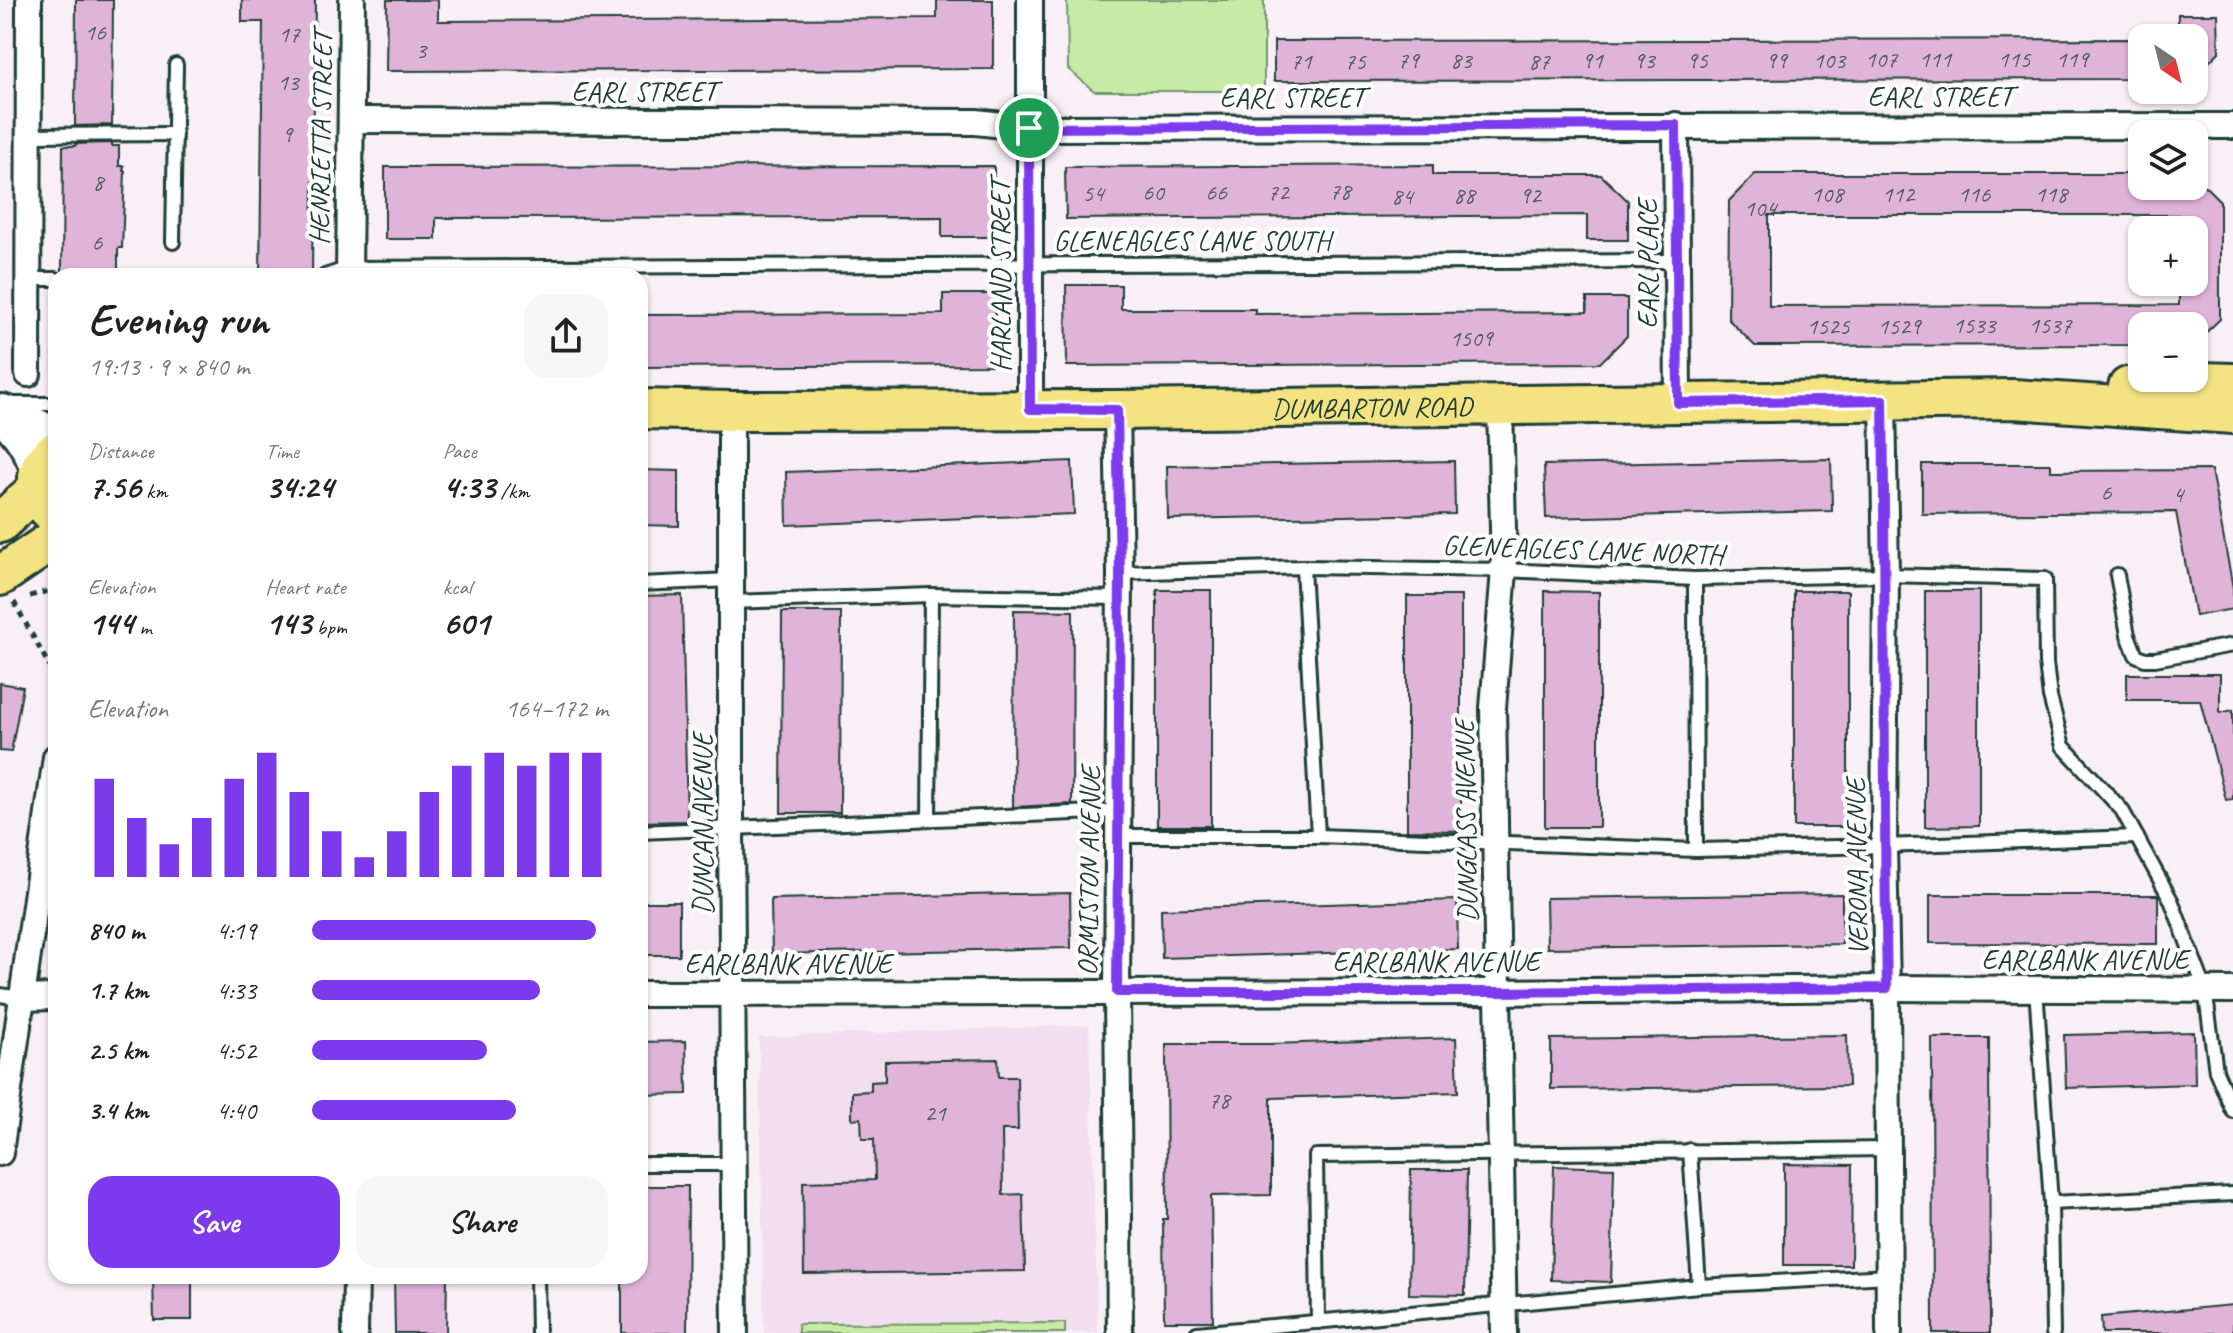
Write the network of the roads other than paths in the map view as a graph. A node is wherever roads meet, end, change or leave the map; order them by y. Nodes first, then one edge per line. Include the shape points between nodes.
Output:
1 (29, 0) edge
2 (352, 0) edge
3 (1030, 0) edge
4 (176, 65) dead end
5 (351, 120) junction
6 (1676, 125) junction
7 (2233, 126) edge
8 (1029, 128) junction
9 (175, 134) junction
10 (29, 135) junction
11 (173, 242) dead end
12 (1677, 261) junction
13 (1030, 265) junction
14 (349, 268) edge
15 (648, 269) edge
16 (29, 279) junction
17 (48, 279) edge
18 (28, 374) dead end
19 (2233, 383) edge
20 (2014, 399) junction
21 (1883, 400) junction
22 (1678, 403) junction
23 (48, 404) edge
24 (1500, 405) junction
25 (0, 407) edge
26 (648, 409) edge
27 (1030, 409) junction
28 (1117, 410) junction
29 (731, 411) junction
30 (2233, 414) edge
31 (0, 416) edge
32 (648, 419) edge
33 (48, 430) edge
34 (47, 483) edge
35 (0, 523) edge
36 (48, 546) edge
37 (1303, 567) junction
38 (1504, 570) junction
39 (1120, 573) junction
40 (1886, 575) junction
41 (2117, 575) dead end
42 (1695, 579) junction
43 (648, 585) edge
44 (7, 589) edge
45 (731, 591) junction
46 (931, 595) junction
47 (1120, 598) junction
48 (2233, 645) edge
49 (1118, 811) junction
50 (929, 820) junction
51 (731, 829) junction
52 (648, 832) edge
53 (1118, 836) junction
54 (1318, 836) junction
55 (2137, 837) junction
56 (48, 840) edge
57 (1495, 842) junction
58 (1884, 846) junction
59 (1696, 850) junction
60 (1887, 988) junction
61 (2036, 988) junction
62 (2205, 989) junction
63 (2233, 990) edge
64 (1117, 992) junction
65 (1497, 992) junction
66 (648, 994) edge
67 (733, 994) junction
68 (10, 996) edge
69 (48, 997) edge
70 (2233, 1111) edge
71 (1888, 1149) junction
72 (1690, 1150) junction
73 (1501, 1152) junction
74 (0, 1153) edge
75 (648, 1164) edge
76 (734, 1164) junction
77 (2233, 1194) edge
78 (2051, 1203) junction
79 (1889, 1276) junction
80 (356, 1284) edge
81 (537, 1284) edge
82 (1699, 1286) junction
83 (1504, 1304) junction
84 (1318, 1322) junction
85 (355, 1333) edge
86 (538, 1333) edge
87 (735, 1333) edge
88 (1120, 1333) edge
89 (1197, 1333) edge
90 (1504, 1333) edge
91 (1889, 1333) edge
92 (2053, 1333) edge

1 - 10 street
2 - 5 street, HENRIETTA STREET
3 - 8 street, HARLAND STREET
4 - 9 lane
5 - 8 street, EARL STREET via 976,122
5 - 14 street, HENRIETTA STREET
6 - 7 street, EARL STREET
6 - 8 street, EARL STREET
6 - 12 street, EARL PLACE
8 - 13 street, HARLAND STREET
9 - 10 lane
9 - 11 lane
10 - 16 street
12 - 13 lane, GLENEAGLES LANE SOUTH
12 - 22 street, EARL PLACE
13 - 15 lane, GLENEAGLES LANE SOUTH
13 - 27 street, HARLAND STREET
16 - 17 lane
16 - 18 street
19 - 20 main road, DUMBARTON ROAD via 2123,387
20 - 21 main road, DUMBARTON ROAD
20 - 30 main road, DUMBARTON ROAD
21 - 22 main road, DUMBARTON ROAD
21 - 40 street, VERONA AVENUE
22 - 24 main road, DUMBARTON ROAD
23 - 25 lane
24 - 28 main road, DUMBARTON ROAD
24 - 38 street, DUNGLASS AVENUE
25 - 33 street
26 - 29 main road, DUMBARTON ROAD
27 - 28 main road, DUMBARTON ROAD
27 - 29 main road, DUMBARTON ROAD
28 - 39 street, ORMISTON AVENUE
29 - 32 main road, DUMBARTON ROAD
29 - 45 street, DUNCAN AVENUE
31 - 34 street via 19,435
34 - 35 main road
36 - 44 main road
37 - 38 lane, GLENEAGLES LANE NORTH
37 - 39 lane, GLENEAGLES LANE NORTH
37 - 54 lane
38 - 42 lane, GLENEAGLES LANE NORTH
38 - 57 street, DUNGLASS AVENUE via 1493,708
39 - 47 street, ORMISTON AVENUE
40 - 42 lane, GLENEAGLES LANE NORTH
40 - 55 lane, GLENEAGLES LANE NORTH via 2045,579 2046,663 2063,746 2122,810
40 - 58 street, VERONA AVENUE
41 - 48 lane via 2136,655 2155,659
42 - 59 lane
43 - 45 lane
45 - 46 lane
45 - 51 street, DUNCAN AVENUE
46 - 47 lane
46 - 50 lane
47 - 49 street, ORMISTON AVENUE
49 - 50 lane
49 - 53 street, ORMISTON AVENUE
50 - 51 lane
51 - 52 lane
51 - 67 street, DUNCAN AVENUE
53 - 54 lane
53 - 64 street, ORMISTON AVENUE
54 - 57 lane
55 - 58 lane
55 - 62 lane via 2171,900
56 - 68 street
57 - 59 lane
57 - 65 street, DUNGLASS AVENUE
58 - 59 lane
58 - 60 street, VERONA AVENUE
60 - 61 street, EARLBANK AVENUE
60 - 65 street, EARLBANK AVENUE
60 - 71 street, VERONA AVENUE
61 - 62 street, EARLBANK AVENUE
61 - 78 lane
62 - 63 street, EARLBANK AVENUE
62 - 70 lane via 2216,1071
64 - 65 street, EARLBANK AVENUE
64 - 67 street, EARLBANK AVENUE
64 - 88 street, ORMISTON AVENUE
65 - 73 street, DUNGLASS AVENUE
66 - 67 street, EARLBANK AVENUE
67 - 76 street, DUNCAN AVENUE
68 - 69 street
68 - 74 street
71 - 72 lane
71 - 79 street, VERONA AVENUE
72 - 73 lane
72 - 82 lane
73 - 83 street, DUNGLASS AVENUE
73 - 84 lane via 1316,1156
75 - 76 lane
76 - 87 street, DUNCAN AVENUE
77 - 78 lane
78 - 92 lane
79 - 82 lane
79 - 91 street, VERONA AVENUE
80 - 85 street
81 - 86 lane
82 - 83 lane
83 - 84 lane
83 - 90 street, DUNGLASS AVENUE
84 - 89 lane

